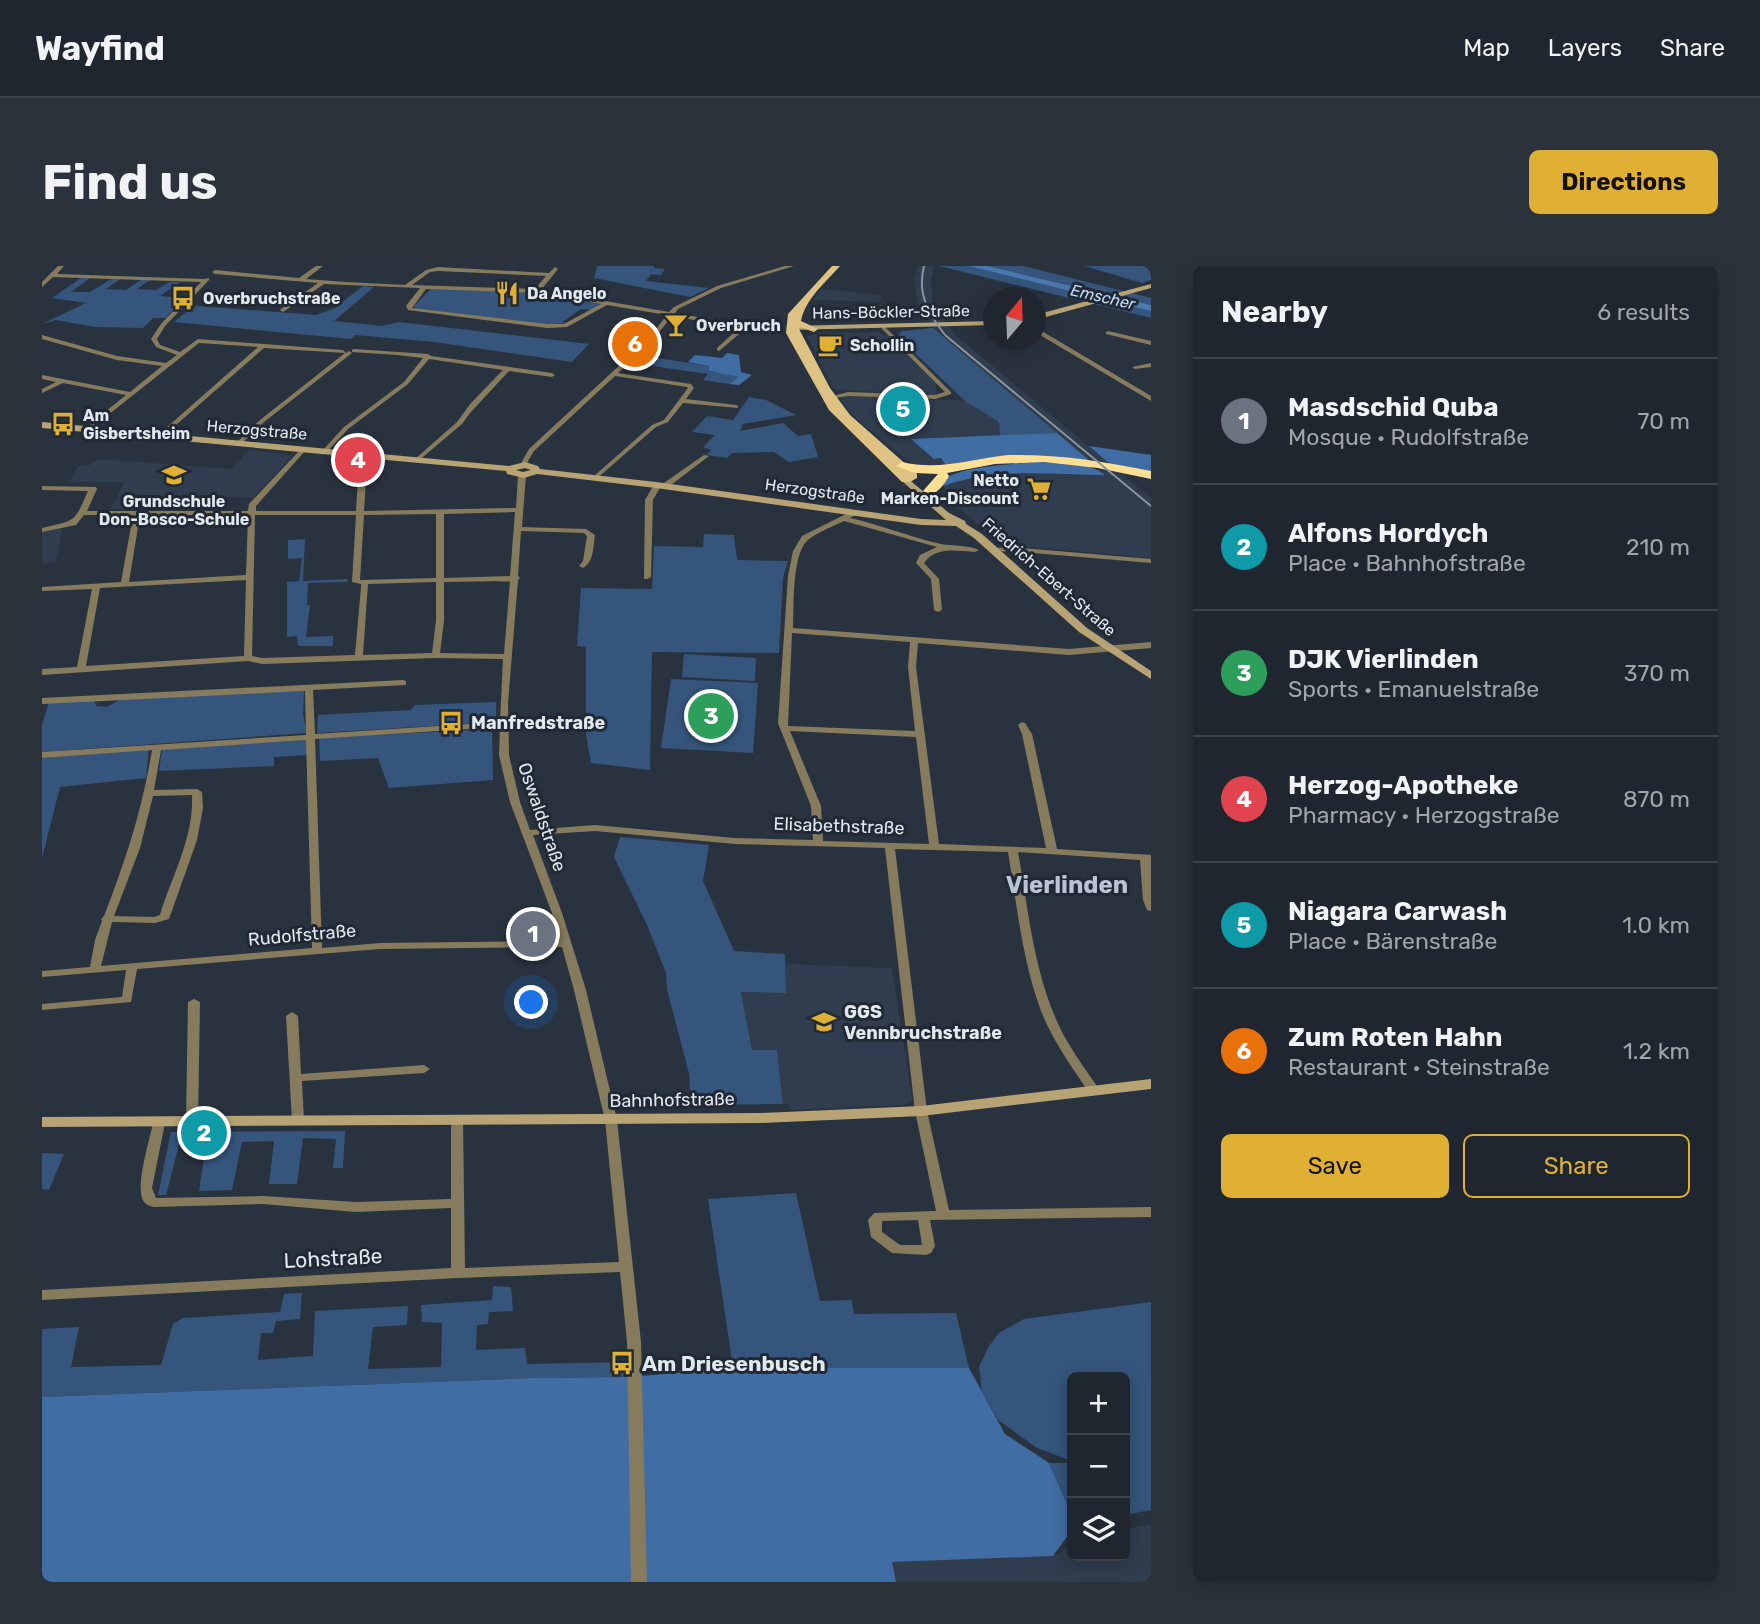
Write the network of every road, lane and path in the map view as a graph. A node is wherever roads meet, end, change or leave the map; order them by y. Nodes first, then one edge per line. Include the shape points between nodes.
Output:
1 (61, 266) edge
2 (223, 266) edge
3 (320, 266) edge
4 (791, 266) edge
5 (836, 266) edge
6 (555, 269) dead end
7 (215, 272) junction
8 (52, 275) junction
9 (550, 275) junction
10 (300, 280) junction
11 (205, 281) junction
12 (323, 282) junction
13 (42, 285) edge
14 (407, 286) junction
15 (1151, 286) edge
16 (424, 287) junction
17 (537, 291) junction
18 (607, 303) junction
19 (283, 310) dead end
20 (668, 315) junction
21 (1046, 315) edge
22 (983, 323) edge
23 (743, 328) junction
24 (884, 328) junction
25 (754, 329) dead end
26 (794, 329) junction
27 (814, 329) joint
28 (1108, 333) dead end
29 (1046, 336) edge
30 (42, 337) edge
31 (1151, 343) edge
32 (263, 346) junction
33 (719, 349) dead end
34 (349, 352) junction
35 (180, 354) junction
36 (428, 356) junction
37 (165, 365) junction
38 (1151, 365) edge
39 (1135, 367) dead end
40 (508, 368) junction
41 (612, 374) junction
42 (552, 375) dead end
43 (42, 377) edge
44 (60, 382) junction
45 (42, 391) edge
46 (1151, 392) edge
47 (1142, 393) junction
48 (130, 394) junction
49 (826, 394) junction
50 (1151, 399) edge
51 (682, 401) junction
52 (736, 407) dead end
53 (42, 425) edge
54 (87, 429) junction
55 (159, 437) junction
56 (238, 444) junction
57 (303, 450) junction
58 (324, 452) junction
59 (706, 456) dead end
60 (379, 457) junction
61 (417, 460) junction
62 (1089, 463) junction
63 (523, 470) junction
64 (909, 476) junction
65 (943, 476) junction
66 (1151, 477) edge
67 (594, 478) junction
68 (661, 485) junction
69 (42, 488) edge
70 (930, 491) junction
71 (519, 510) junction
72 (440, 511) junction
73 (137, 512) junction
74 (252, 512) junction
75 (82, 513) junction
76 (360, 513) junction
77 (855, 513) junction
78 (844, 519) junction
79 (962, 523) junction
80 (519, 528) junction
81 (42, 530) edge
82 (942, 548) junction
83 (975, 550) dead end
84 (994, 550) junction
85 (1151, 561) edge
86 (583, 566) dead end
87 (251, 577) junction
88 (647, 577) dead end
89 (516, 578) junction
90 (440, 580) junction
91 (364, 582) junction
92 (125, 584) junction
93 (96, 586) junction
94 (42, 589) edge
95 (938, 610) dead end
96 (788, 629) junction
97 (914, 639) junction
98 (1151, 645) edge
99 (1107, 648) junction
100 (436, 655) junction
101 (359, 657) junction
102 (508, 657) junction
103 (248, 658) junction
104 (81, 669) junction
105 (42, 671) edge
106 (1151, 676) edge
107 (403, 684) dead end
108 (309, 687) junction
109 (42, 701) edge
110 (504, 724) junction
111 (1022, 725) dead end
112 (783, 728) junction
113 (918, 734) junction
114 (312, 735) junction
115 (157, 747) junction
116 (42, 755) edge
117 (151, 793) junction
118 (526, 832) junction
119 (818, 844) junction
120 (890, 845) junction
121 (934, 846) junction
122 (1012, 849) junction
123 (1052, 851) junction
124 (1148, 857) edge
125 (1151, 908) edge
126 (106, 919) junction
127 (566, 944) junction
128 (317, 951) junction
129 (132, 967) junction
130 (95, 970) junction
131 (42, 974) edge
132 (194, 1002) dead end
133 (42, 1007) edge
134 (292, 1016) dead end
135 (424, 1069) dead end
136 (296, 1078) junction
137 (1151, 1084) edge
138 (1095, 1092) junction
139 (921, 1111) junction
140 (457, 1120) junction
141 (611, 1120) junction
142 (298, 1121) junction
143 (42, 1122) edge
144 (192, 1122) junction
145 (159, 1123) junction
146 (457, 1203) junction
147 (1151, 1212) edge
148 (943, 1214) junction
149 (923, 1215) dead end
150 (625, 1267) junction
151 (458, 1273) junction
152 (42, 1294) edge
153 (639, 1582) edge

1 - 8 street
2 - 7 street
3 - 10 street
4 - 20 street via 719,286
5 - 26 main road via 792,314
6 - 9 street
7 - 10 street
7 - 11 street
8 - 11 street
8 - 13 street
9 - 14 street via 438,269
9 - 17 street
10 - 12 street
11 - 35 street via 154,339 158,346
12 - 14 street
12 - 19 street
14 - 16 street
15 - 21 street
16 - 17 street
16 - 18 street via 410,309 547,326 565,326
17 - 18 street
18 - 20 street
20 - 23 street
20 - 41 street
22 - 24 street, Hans-Böckler-Straße
23 - 25 street
23 - 33 street
24 - 27 street, Hans-Böckler-Straße
24 - 49 street via 948,393 935,397
26 - 27 main road
26 - 49 main road via 796,346
28 - 31 street
29 - 47 street
30 - 37 street via 117,358
32 - 34 street
32 - 35 street via 201,340
32 - 55 street
34 - 36 street
34 - 56 street
35 - 37 street
36 - 40 street
36 - 58 street via 406,383 346,428
37 - 48 street
38 - 39 street
40 - 42 street
40 - 61 street via 462,415 460,423
41 - 51 street via 692,386
41 - 63 street via 531,450
43 - 44 street
44 - 45 street
44 - 48 street
46 - 47 street
47 - 50 street
48 - 54 street
49 - 64 main road, Friedrich-Ebert-Straße
49 - 64 main road, Friedrich-Ebert-Straße via 848,425
51 - 52 street
51 - 67 street via 666,421 654,426
53 - 54 street, Herzogstraße
54 - 55 street, Herzogstraße
55 - 56 street, Herzogstraße
56 - 57 street, Herzogstraße
57 - 58 street, Herzogstraße
57 - 74 street via 258,498
58 - 60 street, Herzogstraße
59 - 68 street
60 - 61 street, Herzogstraße
60 - 76 street via 362,478
61 - 63 street, Herzogstraße
62 - 64 highway via 1032,458
62 - 65 highway via 1015,462
62 - 66 highway
63 - 67 street, Herzogstraße
63 - 71 street, Oswaldstraße
64 - 65 highway
64 - 70 street, Friedrich-Ebert-Straße
64 - 79 street, Friedrich-Ebert-Straße via 946,515
65 - 70 highway
67 - 68 street, Herzogstraße
68 - 77 street, Herzogstraße
68 - 88 street via 649,500
69 - 75 street via 93,489
70 - 79 street, Friedrich-Ebert-Straße
71 - 72 street
71 - 80 street, Oswaldstraße
72 - 76 street
72 - 90 street
73 - 74 street
73 - 75 street
73 - 92 street
74 - 76 street
74 - 87 street
75 - 81 street via 73,523
76 - 91 street via 356,582
77 - 78 street
77 - 79 street, Herzogstraße
78 - 82 street
78 - 96 street via 814,532 800,544
79 - 84 street, Friedrich-Ebert-Straße
80 - 86 street via 586,531 591,535
80 - 89 street, Oswaldstraße
82 - 83 street
82 - 95 street via 920,563 934,579
84 - 85 street
84 - 99 street, Friedrich-Ebert-Straße
87 - 92 street
87 - 103 street
89 - 90 street
89 - 102 street, Oswaldstraße
90 - 91 street
90 - 100 street
91 - 101 street
92 - 93 street
93 - 94 street
93 - 104 street
96 - 97 street
96 - 112 street
97 - 99 street via 1069,652
97 - 113 street
98 - 99 street
99 - 106 street, Friedrich-Ebert-Straße
100 - 101 street
100 - 102 street
101 - 103 street via 262,662
102 - 110 street, Oswaldstraße
103 - 104 street
104 - 105 street
107 - 108 street
108 - 109 street
108 - 114 street
110 - 114 street
110 - 118 street, Oswaldstraße via 507,775
111 - 123 street
112 - 113 street
112 - 119 street via 817,806
113 - 121 street
114 - 115 street
114 - 128 street
115 - 116 street
115 - 117 street
117 - 126 street via 130,863
117 - 126 street via 197,792 195,827 165,917
118 - 119 street, Elisabethstraße via 594,828
118 - 127 street, Oswaldstraße
119 - 120 street, Elisabethstraße
120 - 121 street, Elisabethstraße
120 - 139 street
121 - 122 street, Elisabethstraße
122 - 123 street, Elisabethstraße
122 - 138 street via 1041,994 1057,1033
123 - 124 street, Elisabethstraße
124 - 125 street
126 - 130 street
127 - 128 street, Rudolfstraße via 405,945
127 - 141 street, Oswaldstraße
128 - 129 street, Rudolfstraße
129 - 130 street, Rudolfstraße
129 - 133 street via 127,1000
130 - 131 street, Rudolfstraße
132 - 144 street
134 - 136 street
135 - 136 street
136 - 142 street
137 - 138 street, Bahnhofstraße
138 - 139 street, Bahnhofstraße
139 - 141 street, Bahnhofstraße
139 - 148 street
140 - 141 street, Bahnhofstraße
140 - 142 street, Bahnhofstraße
140 - 146 street
141 - 150 street
142 - 144 street, Bahnhofstraße
143 - 145 street, Bahnhofstraße
144 - 145 street, Bahnhofstraße
145 - 146 street via 146,1188 154,1203 263,1200 356,1207
146 - 151 street
147 - 148 street
148 - 149 street
150 - 151 street, Lohstraße
150 - 153 street via 634,1342
151 - 152 street, Lohstraße

